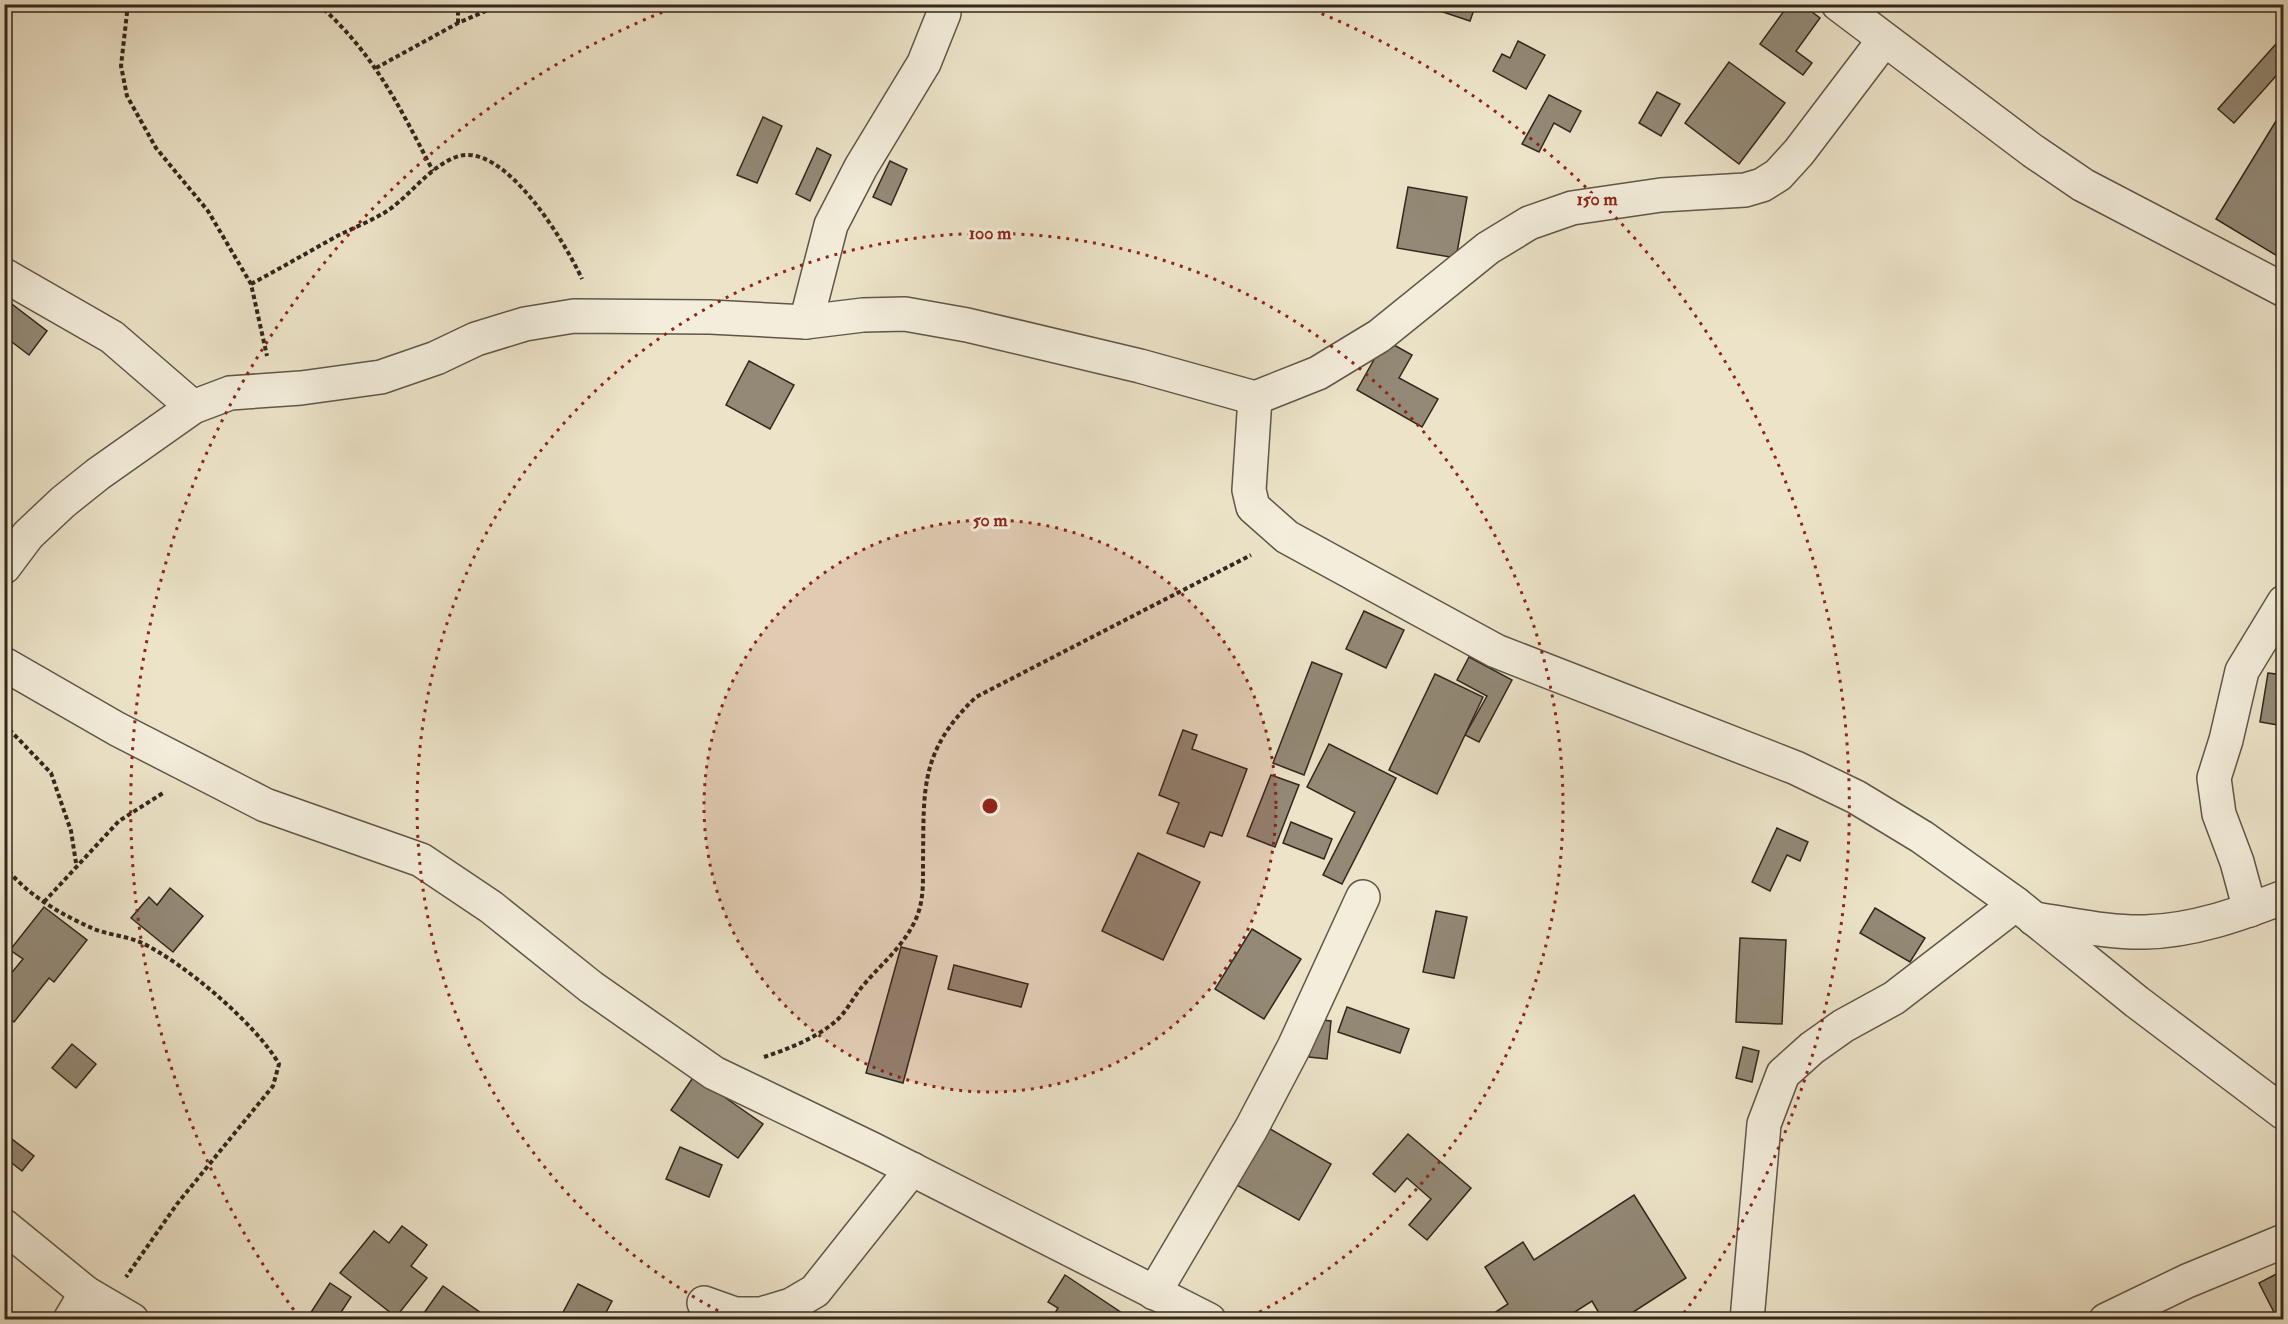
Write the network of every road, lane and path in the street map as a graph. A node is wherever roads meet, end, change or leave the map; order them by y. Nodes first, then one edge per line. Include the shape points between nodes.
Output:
1 (128, 4) edge
2 (318, 4) edge
3 (458, 4) edge
4 (502, 4) edge
5 (945, 4) edge
6 (1838, 4) edge
7 (458, 23) junction
8 (1884, 40) junction
9 (376, 68) junction
10 (433, 171) junction
11 (4, 275) edge
12 (252, 284) junction
13 (2283, 290) edge
14 (599, 315) junction
15 (806, 322) junction
16 (275, 388) junction
17 (1255, 398) junction
18 (193, 407) junction
19 (1287, 537) junction
20 (4, 567) edge
21 (2283, 602) edge
22 (4, 664) edge
23 (4, 724) edge
24 (205, 774) junction
25 (76, 864) junction
26 (4, 865) edge
27 (1364, 897) dead end
28 (2283, 897) edge
29 (44, 902) junction
30 (2250, 910) junction
31 (2025, 911) junction
32 (714, 1073) junction
33 (2283, 1113) edge
34 (912, 1169) junction
35 (4, 1226) edge
36 (2283, 1241) edge
37 (1154, 1293) junction
38 (704, 1303) dead end
39 (99, 1310) edge
40 (1209, 1320) edge
41 (1747, 1320) edge
42 (2106, 1320) edge

1 - 12 path via 121,66 127,96 156,148 208,211
2 - 9 path via 361,46
3 - 7 path
4 - 7 path
5 - 15 street via 924,63 831,225
6 - 8 street
7 - 9 path
8 - 13 street via 2083,185
8 - 17 street via 1800,152 1762,185 1572,208 1529,223 1488,248 1379,336 1318,373
9 - 10 path
10 - 12 path via 383,213
10 - 14 path via 457,157 477,156 502,170 524,190 550,224 575,264
11 - 18 street via 112,338
12 - 16 path
14 - 15 street
14 - 16 street via 574,315 525,324 381,377
15 - 17 street via 905,314 1140,366
16 - 18 street via 230,393
17 - 19 street via 1248,471 1253,507
18 - 20 street via 63,502 28,535
19 - 31 street via 1496,651 1796,768 1856,797 1922,837
19 - 32 path via 976,698 951,721 934,749 926,784 923,896 915,920 897,951 837,1020 816,1035
21 - 30 street via 2242,671 2214,778 2219,814
22 - 24 street
23 - 25 path via 51,772 71,831
24 - 25 path via 155,796 119,821
24 - 32 street via 265,805 421,860 491,907 591,987
25 - 29 path
26 - 29 path
27 - 37 street via 1257,1119
28 - 30 street
29 - 39 path via 94,929 141,942 189,974 270,1047 279,1064 273,1086 177,1204
30 - 31 street via 2194,926 2145,932
31 - 33 street
31 - 41 street via 1894,998 1843,1026 1783,1074 1764,1124
32 - 34 street
34 - 37 street
34 - 38 street via 815,1291 791,1305 761,1314 735,1314
35 - 39 street
36 - 42 street
37 - 40 street

